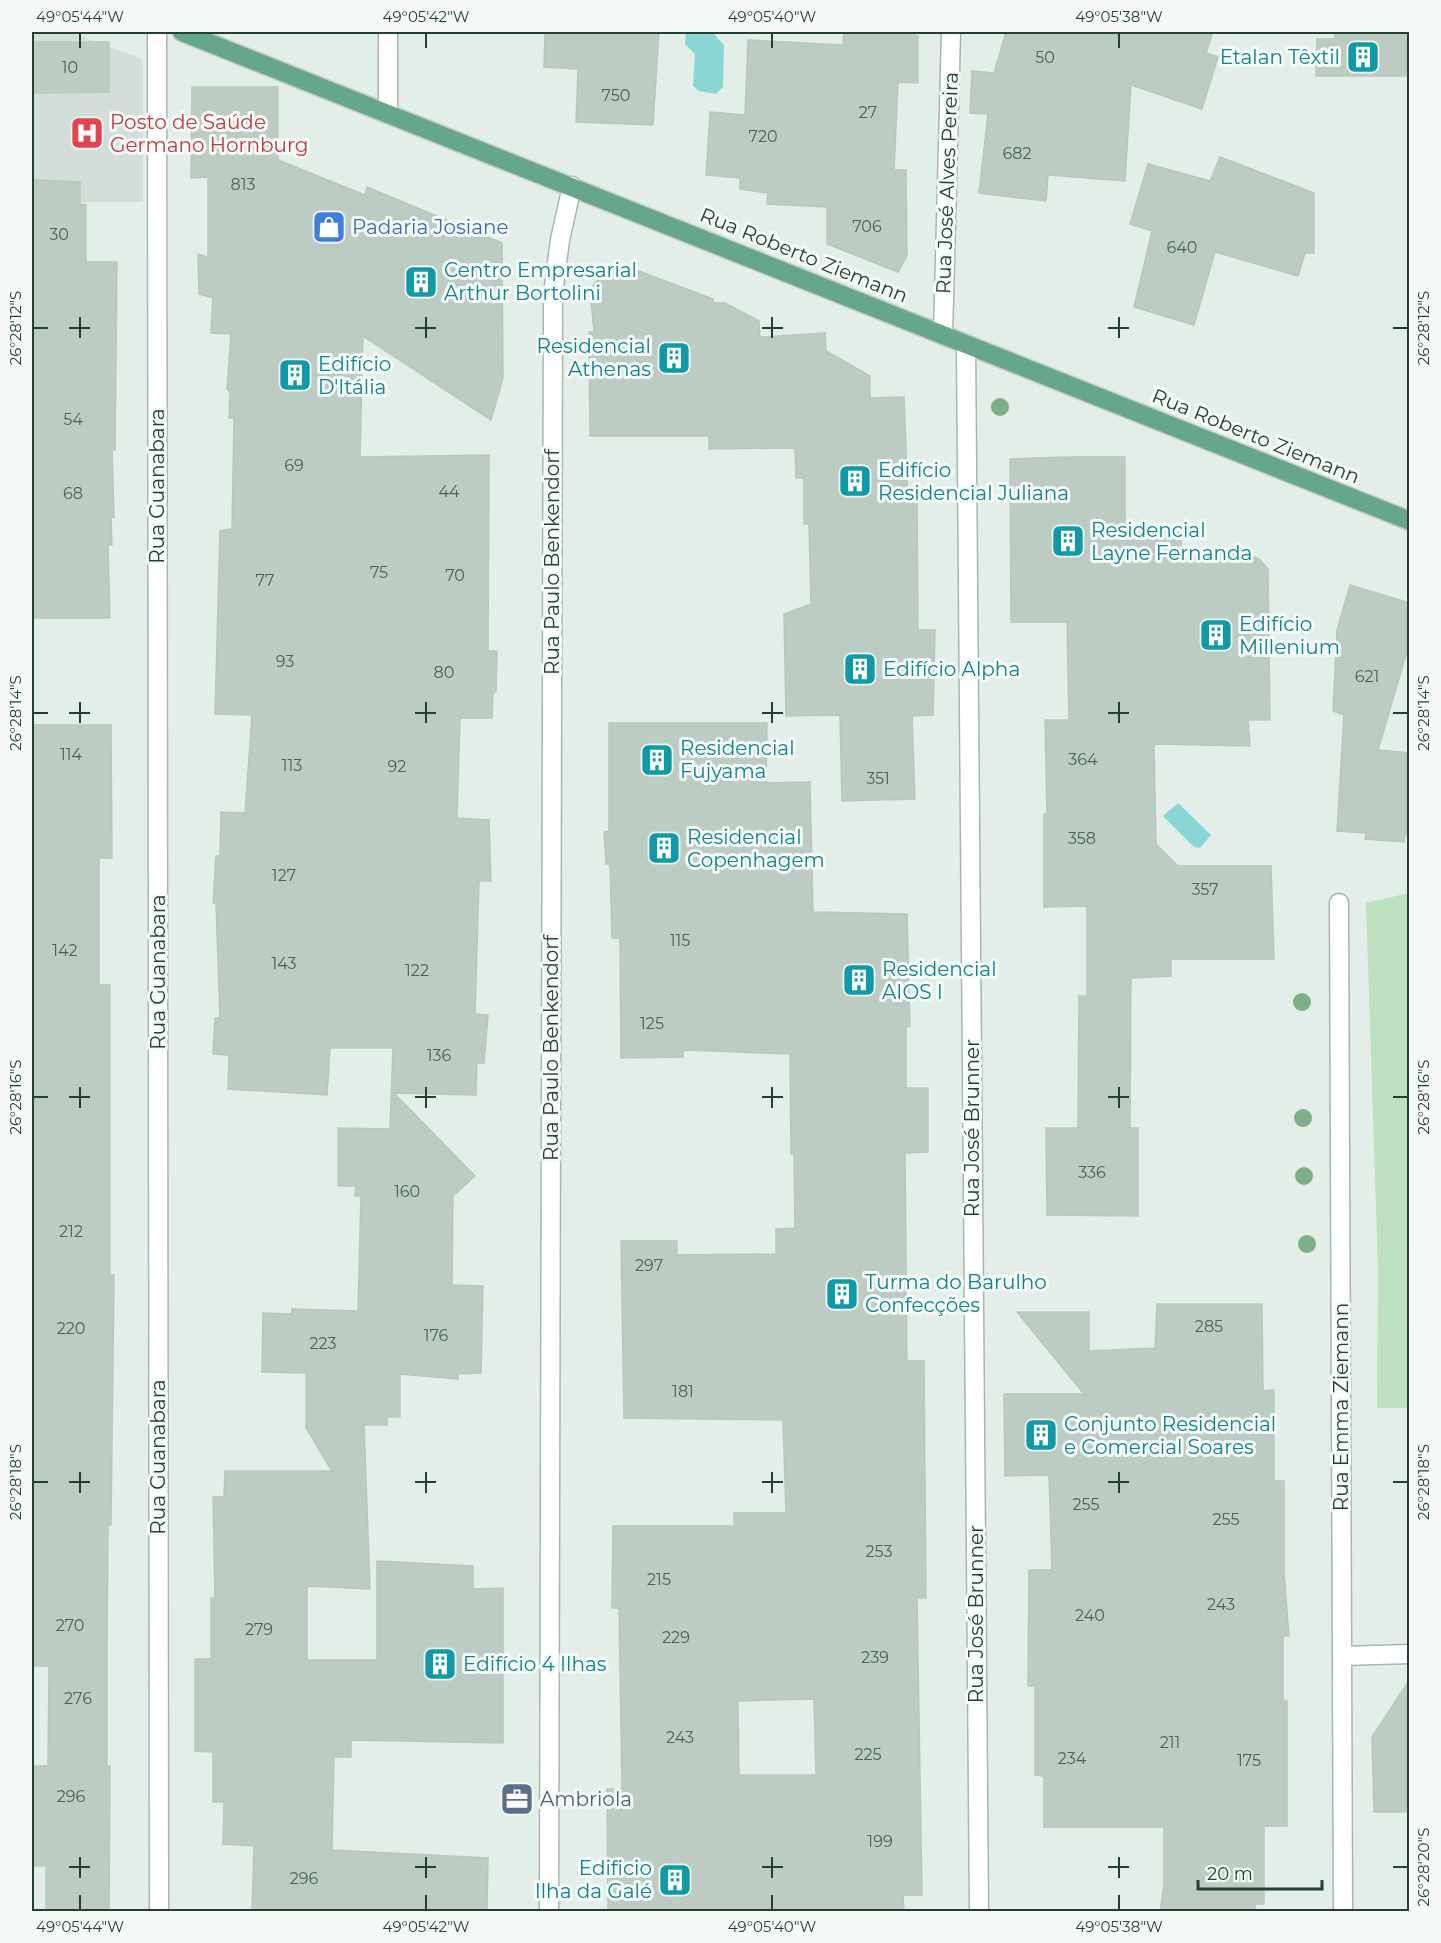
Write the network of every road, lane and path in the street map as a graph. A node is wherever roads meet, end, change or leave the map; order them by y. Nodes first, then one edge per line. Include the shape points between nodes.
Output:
1 (157, 32) edge
2 (182, 32) edge
3 (387, 32) edge
4 (951, 32) edge
5 (388, 113) junction
6 (572, 186) junction
7 (943, 335) junction
8 (966, 344) junction
9 (1410, 521) edge
10 (1339, 903) dead end
11 (1410, 1654) edge
12 (1342, 1656) junction
13 (159, 1911) edge
14 (549, 1911) edge
15 (979, 1911) edge
16 (1343, 1911) edge

1 - 13 street, Rua Guanabara
2 - 5 main road, Rua Roberto Ziemann
3 - 5 street
4 - 7 street, Rua José Alves Pereira
5 - 6 main road, Rua Roberto Ziemann
6 - 7 main road, Rua Roberto Ziemann
6 - 14 street, Rua Paulo Benkendorf via 553,294
7 - 8 main road, Rua Roberto Ziemann
8 - 9 main road, Rua Roberto Ziemann
8 - 15 street, Rua José Brunner
10 - 12 street, Rua Emma Ziemann
11 - 12 street
12 - 16 street, Rua Emma Ziemann

